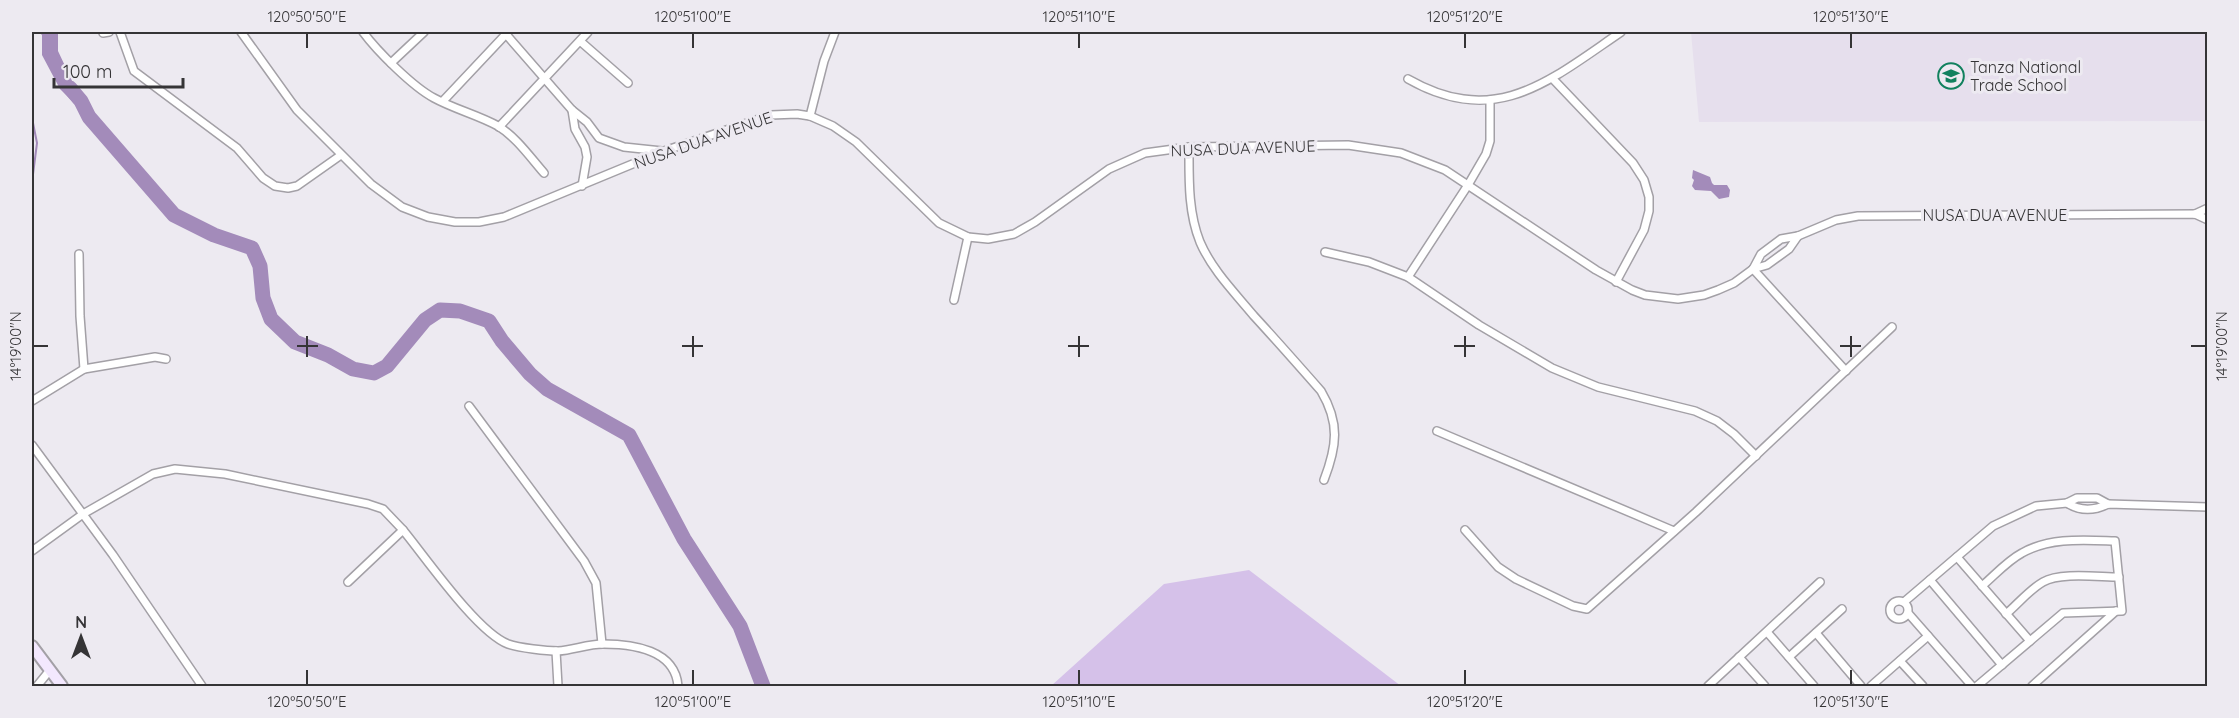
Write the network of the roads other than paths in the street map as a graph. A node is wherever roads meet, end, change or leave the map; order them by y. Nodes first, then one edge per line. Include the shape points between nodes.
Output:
1 (120, 32) edge
2 (241, 32) edge
3 (363, 32) edge
4 (424, 32) edge
5 (506, 32) edge
6 (588, 32) edge
7 (835, 32) edge
8 (1621, 32) edge
9 (579, 41) junction
10 (391, 63) junction
11 (546, 78) junction
12 (1408, 79) dead end
13 (1553, 79) junction
14 (628, 83) dead end
15 (1490, 100) junction
16 (442, 101) junction
17 (572, 110) junction
18 (810, 116) junction
19 (499, 127) junction
20 (598, 138) junction
21 (585, 147) junction
22 (1189, 147) junction
23 (664, 151) junction
24 (341, 155) junction
25 (543, 173) dead end
26 (1468, 185) junction
27 (582, 186) junction
28 (2208, 208) edge
29 (2195, 214) junction
30 (2208, 220) edge
31 (1798, 236) junction
32 (968, 237) junction
33 (1325, 252) dead end
34 (79, 254) dead end
35 (1753, 269) junction
36 (1408, 277) junction
37 (1616, 282) junction
38 (954, 300) dead end
39 (1892, 327) dead end
40 (166, 359) dead end
41 (84, 369) junction
42 (1846, 371) junction
43 (32, 401) edge
44 (469, 406) dead end
45 (1437, 431) dead end
46 (32, 445) edge
47 (1756, 456) junction
48 (1324, 480) dead end
49 (2067, 503) junction
50 (2108, 504) junction
51 (2208, 507) edge
52 (83, 514) junction
53 (404, 530) junction
54 (1465, 530) dead end
55 (1674, 531) junction
56 (32, 551) edge
57 (1957, 557) junction
58 (2119, 577) junction
59 (1930, 580) junction
60 (348, 582) dead end
61 (1820, 582) dead end
62 (1982, 586) junction
63 (1904, 602) junction
64 (1842, 609) dead end
65 (2116, 611) junction
66 (1908, 612) junction
67 (2006, 614) junction
68 (1767, 632) junction
69 (1816, 633) junction
70 (1928, 636) junction
71 (2030, 641) junction
72 (602, 644) junction
73 (32, 646) edge
74 (556, 651) junction
75 (1739, 657) junction
76 (1789, 657) junction
77 (1900, 661) junction
78 (2002, 665) junction
79 (50, 670) junction
80 (1717, 684) edge
81 (37, 687) edge
82 (62, 687) edge
83 (202, 687) edge
84 (558, 687) edge
85 (678, 687) edge
86 (1708, 687) edge
87 (1765, 687) edge
88 (1814, 687) edge
89 (1861, 687) edge
90 (1871, 687) edge
91 (1923, 687) edge
92 (1972, 687) edge
93 (1977, 687) edge
94 (2032, 687) edge

1 - 24 street via 134,71 237,148 275,186 297,186
2 - 24 street, NUSA DUA AVENUE via 297,110
3 - 10 street
4 - 10 street
5 - 11 street
5 - 16 street
6 - 9 street
7 - 18 street
8 - 13 street
9 - 11 street
9 - 14 street
10 - 16 street via 434,99
11 - 17 street
11 - 19 street
12 - 15 street via 1447,97
13 - 15 street via 1520,94
13 - 37 street via 1633,163 1644,180 1649,211 1644,230
15 - 26 street via 1490,141
16 - 19 street
17 - 20 street
17 - 21 street via 574,129
18 - 23 street, NUSA DUA AVENUE via 771,115
18 - 32 street, NUSA DUA AVENUE via 856,142 939,223
19 - 25 street
20 - 21 street
20 - 23 street via 624,147
21 - 27 street
22 - 26 street, NUSA DUA AVENUE via 1348,145 1401,153 1445,170
22 - 32 street, NUSA DUA AVENUE via 1145,153 1109,169 1014,234 988,239
22 - 48 street via 1193,218 1201,243 1229,286 1321,391 1333,416 1336,439
23 - 27 street, NUSA DUA AVENUE
24 - 27 street, NUSA DUA AVENUE via 402,207 455,222 504,217
26 - 36 street
26 - 37 street, NUSA DUA AVENUE
28 - 29 street, NUSA DUA AVENUE
29 - 30 street, NUSA DUA AVENUE
29 - 31 street, NUSA DUA AVENUE via 1858,216 1815,227
31 - 35 street, NUSA DUA AVENUE via 1789,249 1767,265
31 - 35 street, NUSA DUA AVENUE via 1781,239 1761,254
32 - 38 street
33 - 36 street via 1369,262
34 - 41 street
35 - 37 street, NUSA DUA AVENUE via 1718,290 1678,299 1645,295
35 - 42 street
36 - 47 street via 1479,326 1552,368 1598,387 1695,411 1717,421
39 - 42 street
40 - 41 street via 155,357
41 - 43 street
42 - 47 street
44 - 72 street via 584,561 596,583
45 - 55 street
46 - 52 street
47 - 55 street
49 - 50 street via 2077,498 2097,498
49 - 50 street via 2077,509 2097,509
49 - 57 street via 2036,506 1993,526
50 - 51 street
52 - 53 street via 153,474 175,469 225,474 368,504 383,509
52 - 56 street
52 - 83 street
53 - 60 street
53 - 74 street via 491,634 509,644
54 - 55 street via 1498,567 1516,579 1587,609
57 - 59 street
57 - 62 street
58 - 62 street via 2115,541 2066,541 2042,544 2022,553
58 - 65 street via 2122,611
58 - 67 street via 2047,580
59 - 63 street
59 - 78 street
61 - 68 street
62 - 67 street
63 - 66 street
63 - 66 street via 1893,603 1891,615 1905,618
64 - 69 street
65 - 71 street via 2063,613
65 - 94 street
66 - 70 street
67 - 71 street
68 - 75 street
68 - 76 street
69 - 76 street
69 - 89 street
70 - 77 street
70 - 92 street
71 - 78 street
72 - 74 street
72 - 85 street via 652,650 671,666
73 - 79 main road
74 - 84 street
75 - 80 street
75 - 87 street
76 - 88 street
77 - 90 street
77 - 91 street
78 - 93 street
79 - 81 street
79 - 82 main road
80 - 86 street

